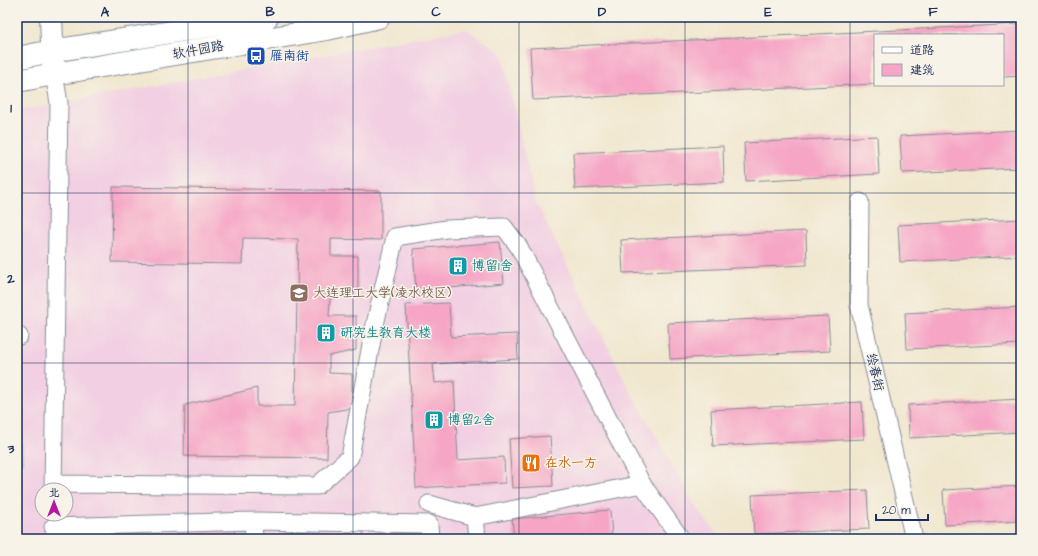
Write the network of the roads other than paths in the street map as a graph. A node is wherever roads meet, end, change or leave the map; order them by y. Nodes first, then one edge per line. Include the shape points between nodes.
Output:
1 (51, 17) edge
2 (267, 17) edge
3 (379, 17) edge
4 (52, 51) junction
5 (17, 58) edge
6 (54, 74) junction
7 (17, 81) edge
8 (860, 202) dead end
9 (53, 482) edge
10 (642, 484) junction
11 (74, 487) edge
12 (429, 504) dead end
13 (475, 517) junction
14 (253, 521) junction
15 (53, 527) edge
16 (254, 539) edge
17 (430, 539) edge
18 (477, 539) edge
19 (681, 539) edge
20 (914, 539) edge

1 - 4 main road
2 - 4 main road, 软件园路
3 - 6 main road, 软件园路 via 327,29
4 - 5 main road, 软件园路
4 - 6 main road
6 - 7 main road, 软件园路
6 - 9 street via 59,103
8 - 20 street, 绘春街 via 859,305
10 - 11 street via 519,247 504,226 446,229 395,237 374,329 350,457 317,486
10 - 13 street
10 - 19 street
12 - 13 street
13 - 18 street
14 - 15 street
14 - 16 street
14 - 17 street via 429,524

